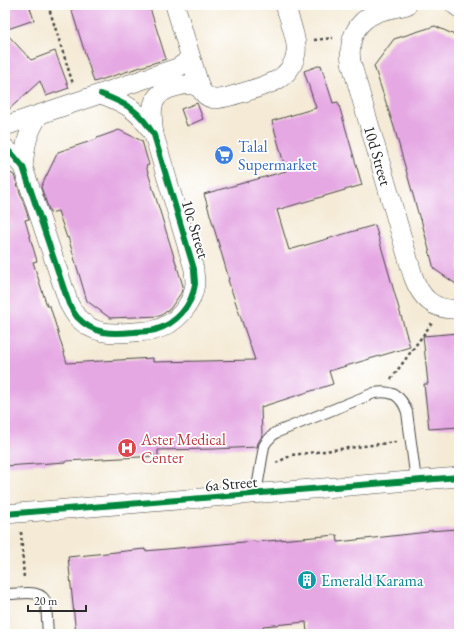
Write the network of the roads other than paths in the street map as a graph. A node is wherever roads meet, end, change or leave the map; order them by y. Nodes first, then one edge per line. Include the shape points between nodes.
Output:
1 (175, 5) edge
2 (285, 5) edge
3 (406, 5) edge
4 (455, 5) edge
5 (459, 8) edge
6 (190, 56) junction
7 (200, 88) junction
8 (101, 94) junction
9 (39, 115) junction
10 (5, 126) edge
11 (154, 135) junction
12 (5, 148) edge
13 (23, 167) junction
14 (451, 309) edge
15 (459, 477) edge
16 (416, 481) junction
17 (256, 494) junction
18 (12, 514) edge
19 (5, 596) edge
20 (48, 634) edge

1 - 6 street
2 - 7 street via 296,42 296,53 286,74 277,80 220,99 208,97
3 - 14 street, 10d Street via 376,13 359,26 353,35 350,62 417,287 432,304
4 - 5 street
6 - 7 street
6 - 8 street via 177,68
7 - 11 street, 10c Street via 184,84 160,93 152,108
8 - 9 street
8 - 11 street, 10c Street via 127,105 138,113
9 - 10 street
9 - 13 street, 10c Street via 28,134
11 - 13 street, 10c Street via 194,269 195,283 186,309 176,320 154,330 115,334 87,326 76,316 69,304
12 - 13 street, 10c Street
15 - 16 street, 6a Street
16 - 17 street, 6a Street
16 - 17 lane via 404,404 390,392 381,392 275,433 264,446
17 - 18 street, 6a Street
19 - 20 lane via 39,594 45,600

